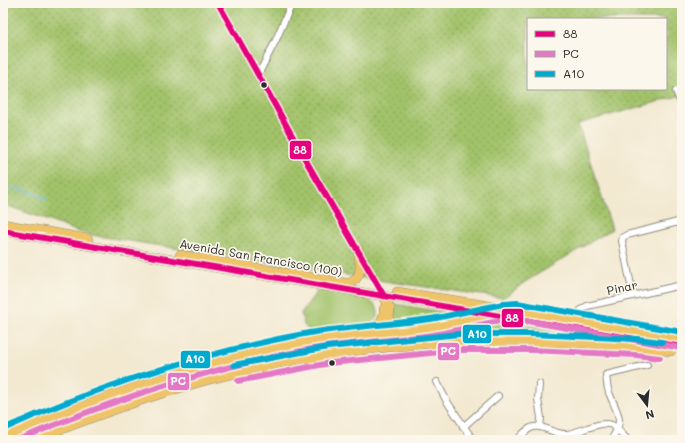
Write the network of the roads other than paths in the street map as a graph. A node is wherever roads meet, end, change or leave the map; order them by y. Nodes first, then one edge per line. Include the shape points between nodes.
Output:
1 (218, 3) edge
2 (292, 3) edge
3 (258, 75) junction
4 (676, 91) dead end
5 (682, 106) edge
6 (3, 218) edge
7 (682, 220) edge
8 (3, 224) edge
9 (41, 230) junction
10 (3, 231) edge
11 (358, 249) junction
12 (682, 285) edge
13 (348, 287) junction
14 (383, 293) junction
15 (633, 295) junction
16 (384, 309) junction
17 (516, 311) junction
18 (490, 314) junction
19 (576, 322) junction
20 (384, 332) junction
21 (355, 335) junction
22 (682, 340) edge
23 (682, 347) edge
24 (370, 350) junction
25 (682, 352) edge
26 (647, 365) dead end
27 (437, 382) dead end
28 (540, 384) dead end
29 (498, 396) dead end
30 (463, 427) junction
31 (540, 427) junction
32 (617, 430) junction
33 (3, 438) edge
34 (34, 440) edge
35 (473, 440) edge
36 (517, 440) edge
37 (611, 440) edge
38 (628, 440) edge

1 - 3 street
2 - 3 street
3 - 11 street
4 - 5 street
6 - 9 highway
7 - 15 street via 623,237
8 - 9 highway, Avenida San Francisco (100)
9 - 13 highway, Avenida San Francisco (100)
10 - 13 highway, Avenida San Francisco (100)
11 - 13 highway via 359,273
11 - 14 street
12 - 15 street, Pinar
13 - 14 highway, Avenida San Francisco (100)
13 - 16 highway via 372,296
14 - 16 highway
14 - 17 highway, Avenida San Francisco (100)
14 - 18 highway, Avenida San Francisco (100)
14 - 20 highway via 390,311
15 - 19 street, Pinar via 587,306 581,310
16 - 21 highway via 384,317 380,323
17 - 18 highway
17 - 19 highway, Avenida San Francisco (100)
18 - 20 highway via 436,326
18 - 23 highway, Avenida San Francisco (100)
19 - 22 highway, Avenida San Francisco (100)
20 - 21 highway
20 - 24 highway via 382,342
21 - 33 highway via 267,350 185,371 82,406
24 - 25 highway via 432,344 519,341
24 - 34 highway via 283,363 205,381 141,400
26 - 32 street via 606,376 607,388 619,413
27 - 30 street
28 - 31 street
29 - 30 street
30 - 35 street
31 - 32 street via 560,434 603,425 612,425
31 - 36 street via 528,430
32 - 37 street
32 - 38 street

